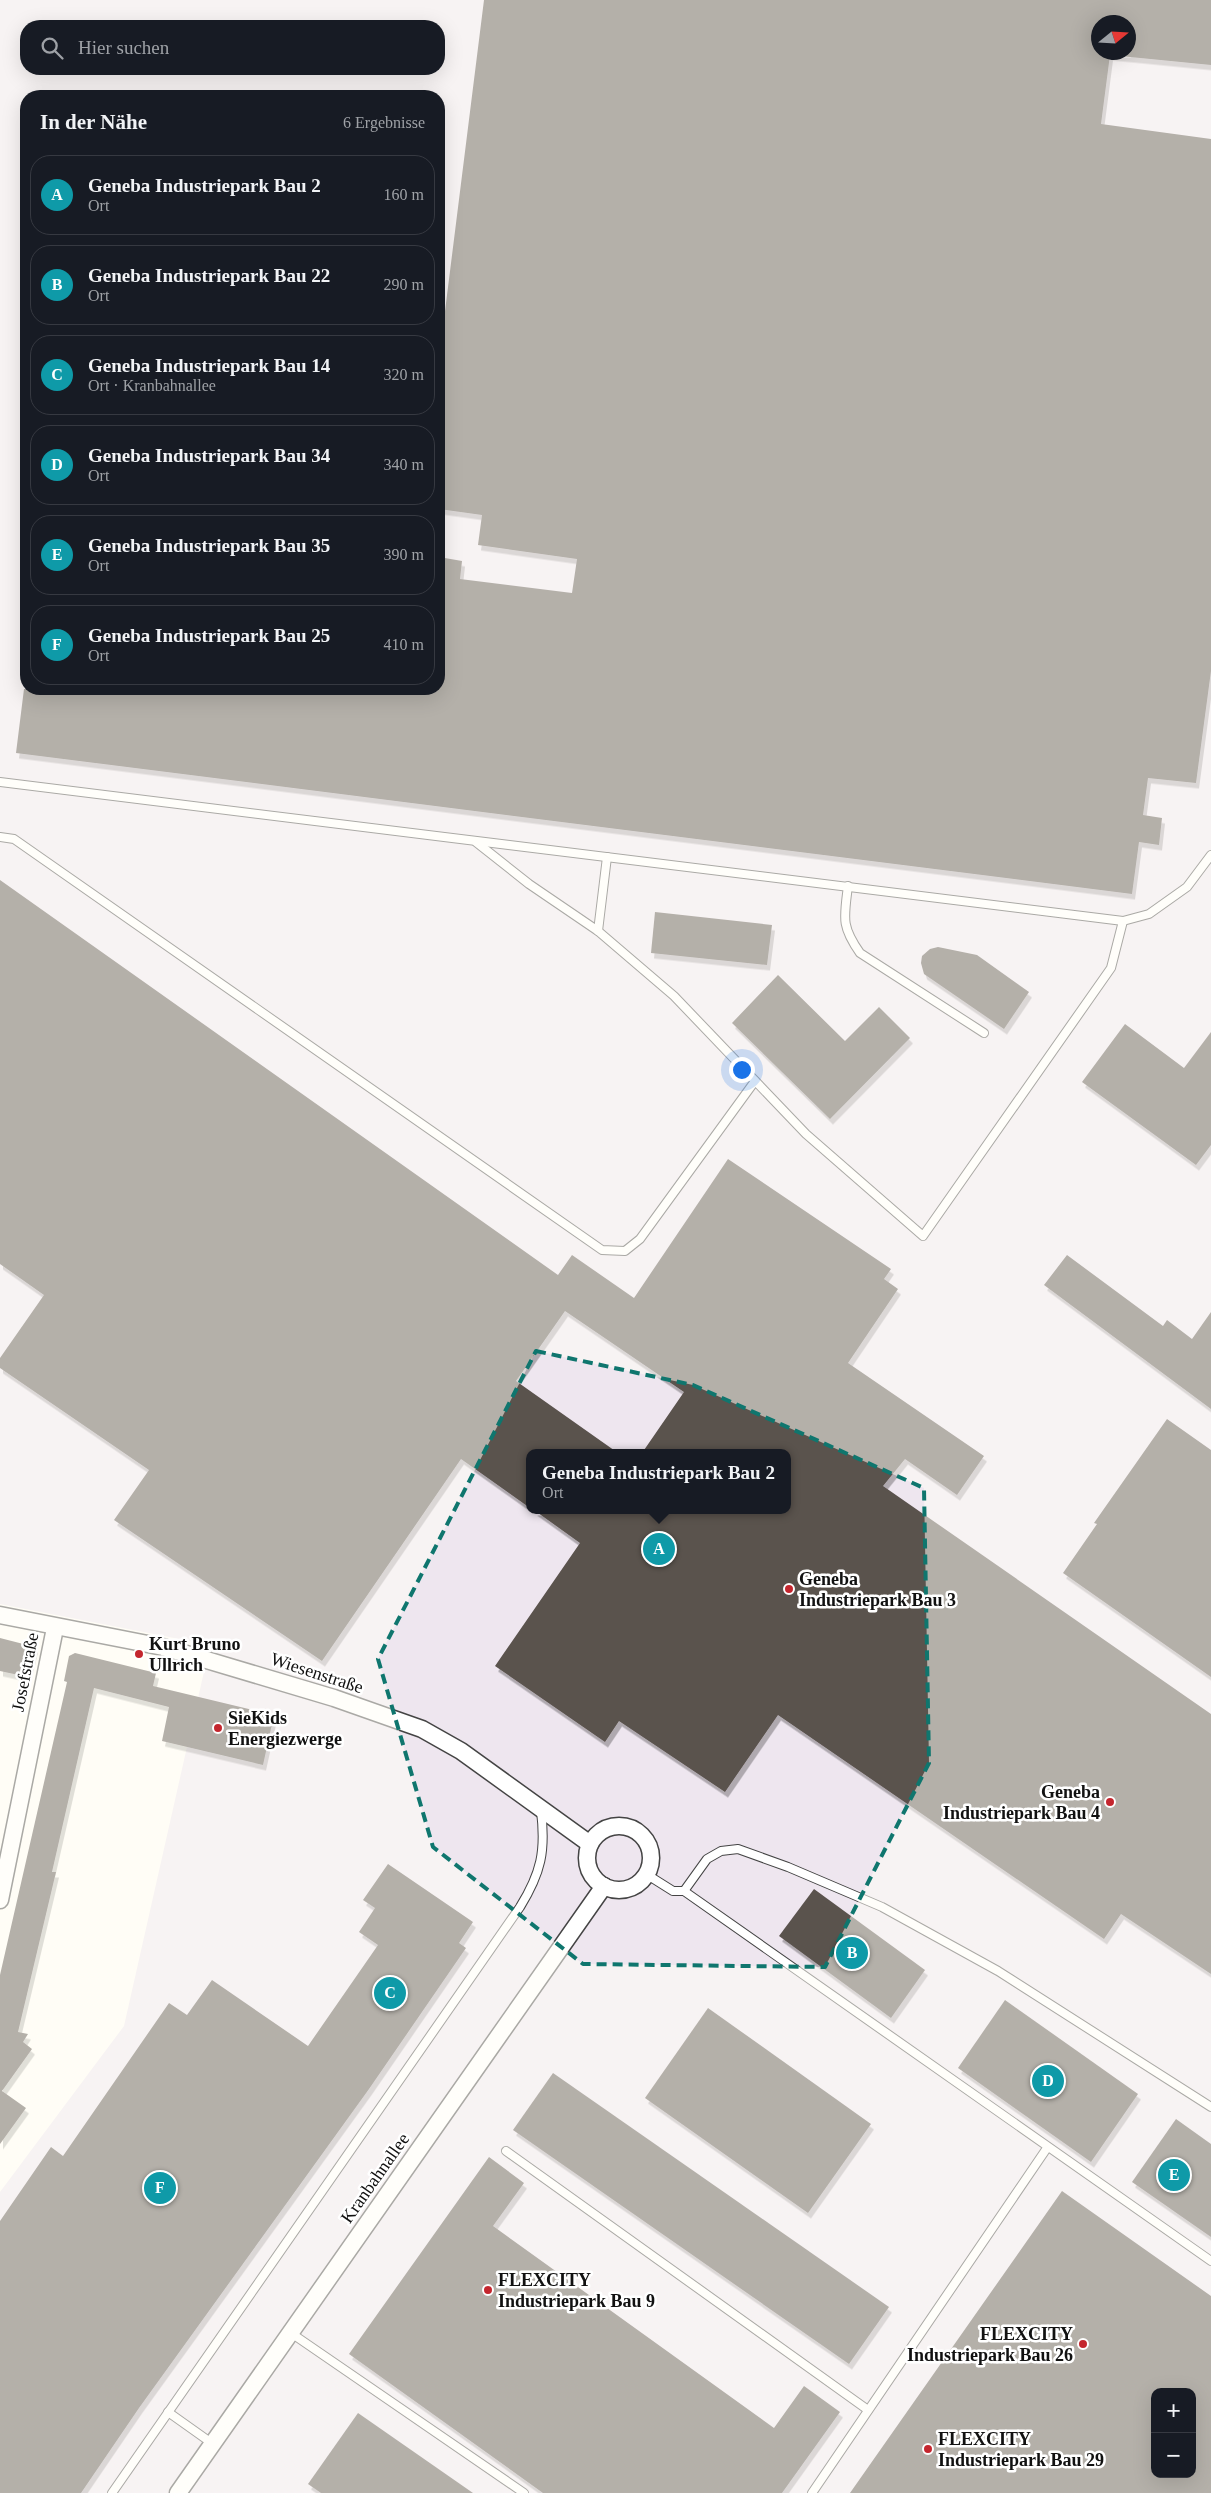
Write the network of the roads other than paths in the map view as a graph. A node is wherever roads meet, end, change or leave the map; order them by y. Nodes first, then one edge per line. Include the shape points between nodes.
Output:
1 (0, 782) edge
2 (0, 837) edge
3 (476, 842) junction
4 (1211, 855) edge
5 (606, 857) junction
6 (848, 886) junction
7 (1123, 921) junction
8 (598, 931) junction
9 (984, 1033) dead end
10 (756, 1081) junction
11 (0, 1616) edge
12 (55, 1628) junction
13 (541, 1809) junction
14 (590, 1844) junction
15 (646, 1874) junction
16 (604, 1886) junction
17 (684, 1891) junction
18 (0, 1900) edge
19 (1211, 2107) edge
20 (1047, 2148) junction
21 (506, 2151) dead end
22 (1211, 2261) edge
23 (291, 2333) junction
24 (868, 2410) junction
25 (168, 2412) junction
26 (212, 2444) junction
27 (112, 2493) edge
28 (178, 2493) edge
29 (524, 2493) edge
30 (812, 2493) edge

1 - 3 lane
2 - 10 lane via 14,839 602,1250 625,1252 640,1239
3 - 5 lane
3 - 8 lane via 529,884
4 - 7 lane via 1187,887 1149,914
5 - 6 lane
5 - 8 lane
6 - 7 lane
6 - 9 lane via 844,919 848,936 860,953
7 - 10 lane via 1111,968 923,1236 806,1134
8 - 10 lane via 674,996
11 - 12 street, Wiesenstraße
12 - 13 street, Wiesenstraße via 163,1647 325,1695 422,1729 461,1750
12 - 18 street, Josefstraße
13 - 14 street, Wiesenstraße
13 - 25 lane via 543,1854 532,1887 520,1907
14 - 15 street via 602,1831 613,1827 633,1830 642,1836 651,1856
14 - 16 street via 588,1864 593,1877
15 - 16 street via 630,1888 617,1890
15 - 17 lane via 673,1891
16 - 23 street, Kranbahnallee
17 - 19 lane via 707,1858 721,1851 738,1849 797,1871 882,1907 998,1971
17 - 20 lane
20 - 22 lane
20 - 24 lane
21 - 24 lane
23 - 26 street, Kranbahnallee
23 - 29 lane
24 - 30 lane
25 - 26 lane
25 - 27 lane
26 - 28 street, Kranbahnallee

